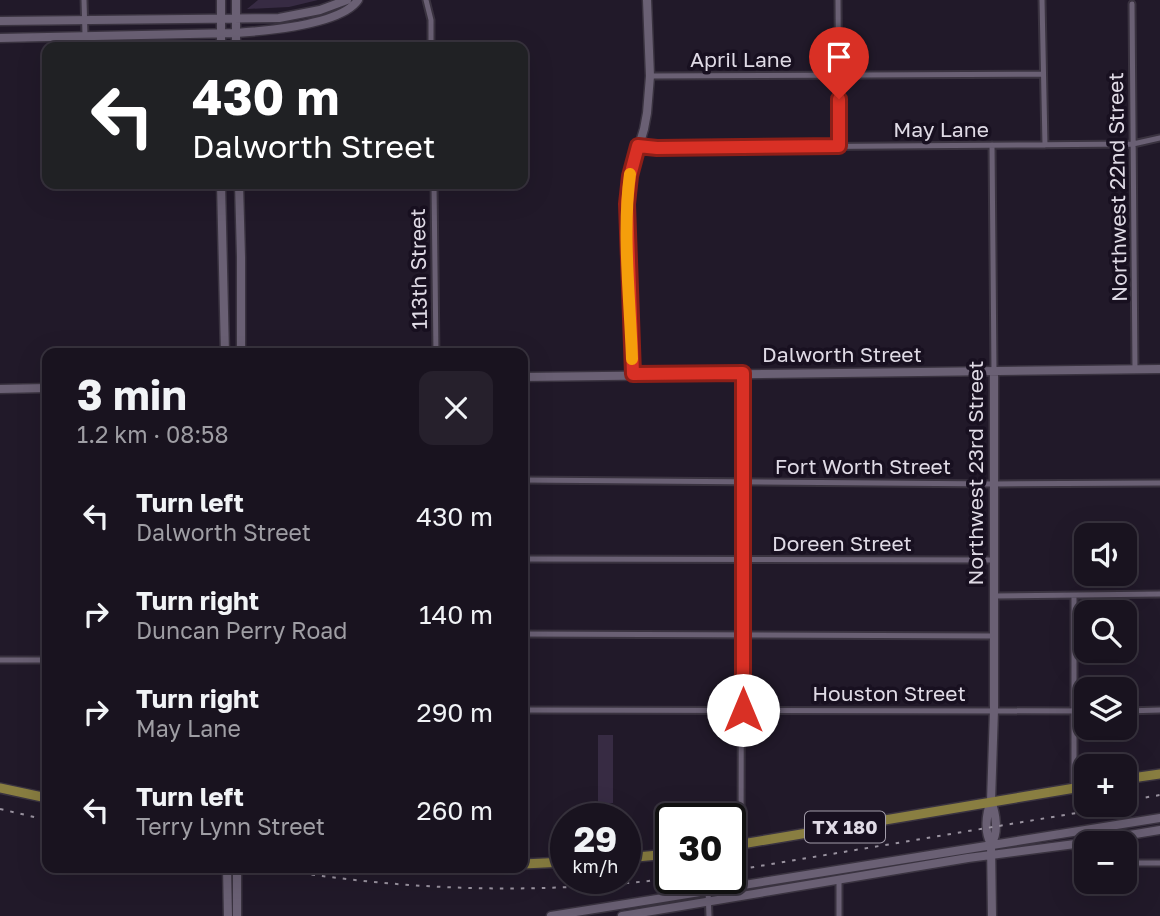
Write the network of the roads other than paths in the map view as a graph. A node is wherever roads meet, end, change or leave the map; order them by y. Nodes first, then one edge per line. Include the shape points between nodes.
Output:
1 (84, 0) edge
2 (221, 0) edge
3 (236, 0) edge
4 (347, 0) edge
5 (358, 0) edge
6 (426, 0) edge
7 (648, 0) edge
8 (653, 0) edge
9 (838, 0) edge
10 (1042, 0) edge
11 (1132, 4) dead end
12 (221, 19) junction
13 (236, 19) junction
14 (84, 20) junction
15 (0, 21) edge
16 (221, 33) junction
17 (236, 33) junction
18 (85, 35) junction
19 (0, 38) edge
20 (221, 42) edge
21 (236, 42) edge
22 (431, 42) edge
23 (1044, 74) junction
24 (840, 75) junction
25 (650, 76) junction
26 (1160, 138) edge
27 (1133, 144) junction
28 (992, 145) junction
29 (1045, 145) junction
30 (638, 146) junction
31 (839, 146) junction
32 (221, 189) edge
33 (239, 189) edge
34 (433, 189) edge
35 (225, 348) edge
36 (241, 348) edge
37 (436, 348) edge
38 (1135, 369) junction
39 (1160, 369) edge
40 (993, 372) junction
41 (743, 373) junction
42 (633, 374) junction
43 (528, 377) edge
44 (42, 388) edge
45 (0, 389) edge
46 (528, 480) edge
47 (742, 482) junction
48 (1160, 483) edge
49 (994, 484) junction
50 (528, 559) edge
51 (742, 559) junction
52 (993, 560) junction
53 (1160, 594) edge
54 (994, 596) junction
55 (1074, 596) junction
56 (528, 634) edge
57 (742, 635) junction
58 (994, 636) junction
59 (0, 660) edge
60 (42, 660) edge
61 (1075, 677) edge
62 (528, 710) edge
63 (743, 710) junction
64 (993, 710) junction
65 (1160, 710) edge
66 (1074, 711) edge
67 (1137, 711) edge
68 (1160, 774) edge
69 (1137, 777) edge
70 (0, 788) edge
71 (1074, 788) edge
72 (42, 797) edge
73 (991, 801) junction
74 (742, 803) edge
75 (1160, 818) edge
76 (1160, 830) edge
77 (1137, 834) edge
78 (746, 843) edge
79 (991, 844) junction
80 (1074, 844) edge
81 (990, 856) junction
82 (910, 857) junction
83 (550, 863) edge
84 (1137, 863) edge
85 (1160, 863) edge
86 (528, 864) edge
87 (912, 868) junction
88 (836, 869) junction
89 (227, 873) edge
90 (237, 873) edge
91 (839, 879) junction
92 (746, 884) edge
93 (684, 894) edge
94 (708, 894) edge
95 (709, 901) junction
96 (635, 902) junction
97 (579, 914) edge
98 (635, 915) edge
99 (228, 916) edge
100 (237, 916) edge
101 (552, 916) edge
102 (622, 916) edge
103 (709, 916) edge
104 (839, 916) edge
105 (992, 916) edge

1 - 14 street
2 - 12 main road
3 - 13 main road
4 - 13 main road via 279,18
5 - 17 main road via 354,7 316,21
6 - 22 street
7 - 8 street
7 - 25 main road
9 - 24 street
10 - 23 street
11 - 27 street, Northwest 22nd Street
12 - 13 main road
12 - 14 main road
12 - 16 main road
13 - 17 main road
14 - 15 main road
14 - 18 street
16 - 17 main road
16 - 18 main road
16 - 20 main road
17 - 21 main road
18 - 19 main road
23 - 24 street, April Lane
23 - 29 street
24 - 25 street, April Lane
24 - 31 street
25 - 30 main road
26 - 27 street, May Lane
27 - 29 street, May Lane
27 - 38 street, Northwest 22nd Street
28 - 29 street, May Lane
28 - 31 street, May Lane
28 - 40 street, Northwest 23rd Street
30 - 31 street, May Lane
30 - 42 main road via 627,204
32 - 35 main road
33 - 36 main road
34 - 37 street, 113th Street
38 - 39 main road, Dalworth Street
38 - 40 main road, Dalworth Street
40 - 41 main road, Dalworth Street
40 - 49 main road, Northwest 23rd Street
41 - 42 main road, Dalworth Street
41 - 47 street
42 - 43 main road, Dalworth Street
44 - 45 main road
46 - 47 street, Fort Worth Street
47 - 49 street, Fort Worth Street
47 - 51 street
48 - 49 street, Fort Worth Street
49 - 52 main road, Northwest 23rd Street
50 - 51 street, Doreen Street
51 - 52 street, Doreen Street
51 - 57 street
52 - 54 main road, Northwest 23rd Street
53 - 55 street
54 - 55 street
54 - 58 main road, Northwest 23rd Street
55 - 61 street
56 - 57 street
57 - 58 street
57 - 63 street
58 - 64 main road, Northwest 23rd Street
59 - 60 street
62 - 63 street, Houston Street
63 - 64 street, Houston Street
63 - 74 street
64 - 66 street, Houston Street
64 - 73 main road, Northwest 23rd Street
65 - 67 street
68 - 69 main road
70 - 72 main road
71 - 73 main road, TX 180
73 - 78 main road, TX 180
73 - 79 main road, Northwest 23rd Street via 987,812
75 - 79 main road
76 - 77 main road
79 - 81 main road, Northwest 23rd Street
79 - 82 main road
80 - 81 main road
81 - 87 main road
81 - 105 main road, Northwest 23rd Street
82 - 87 main road
82 - 88 main road
83 - 86 main road
84 - 85 street
87 - 91 main road
88 - 91 street
88 - 92 main road
89 - 99 main road
90 - 100 main road
91 - 95 main road
91 - 104 street
93 - 96 main road
94 - 95 street
95 - 98 main road
95 - 103 street
96 - 97 main road
96 - 98 street
97 - 101 main road
98 - 102 main road

